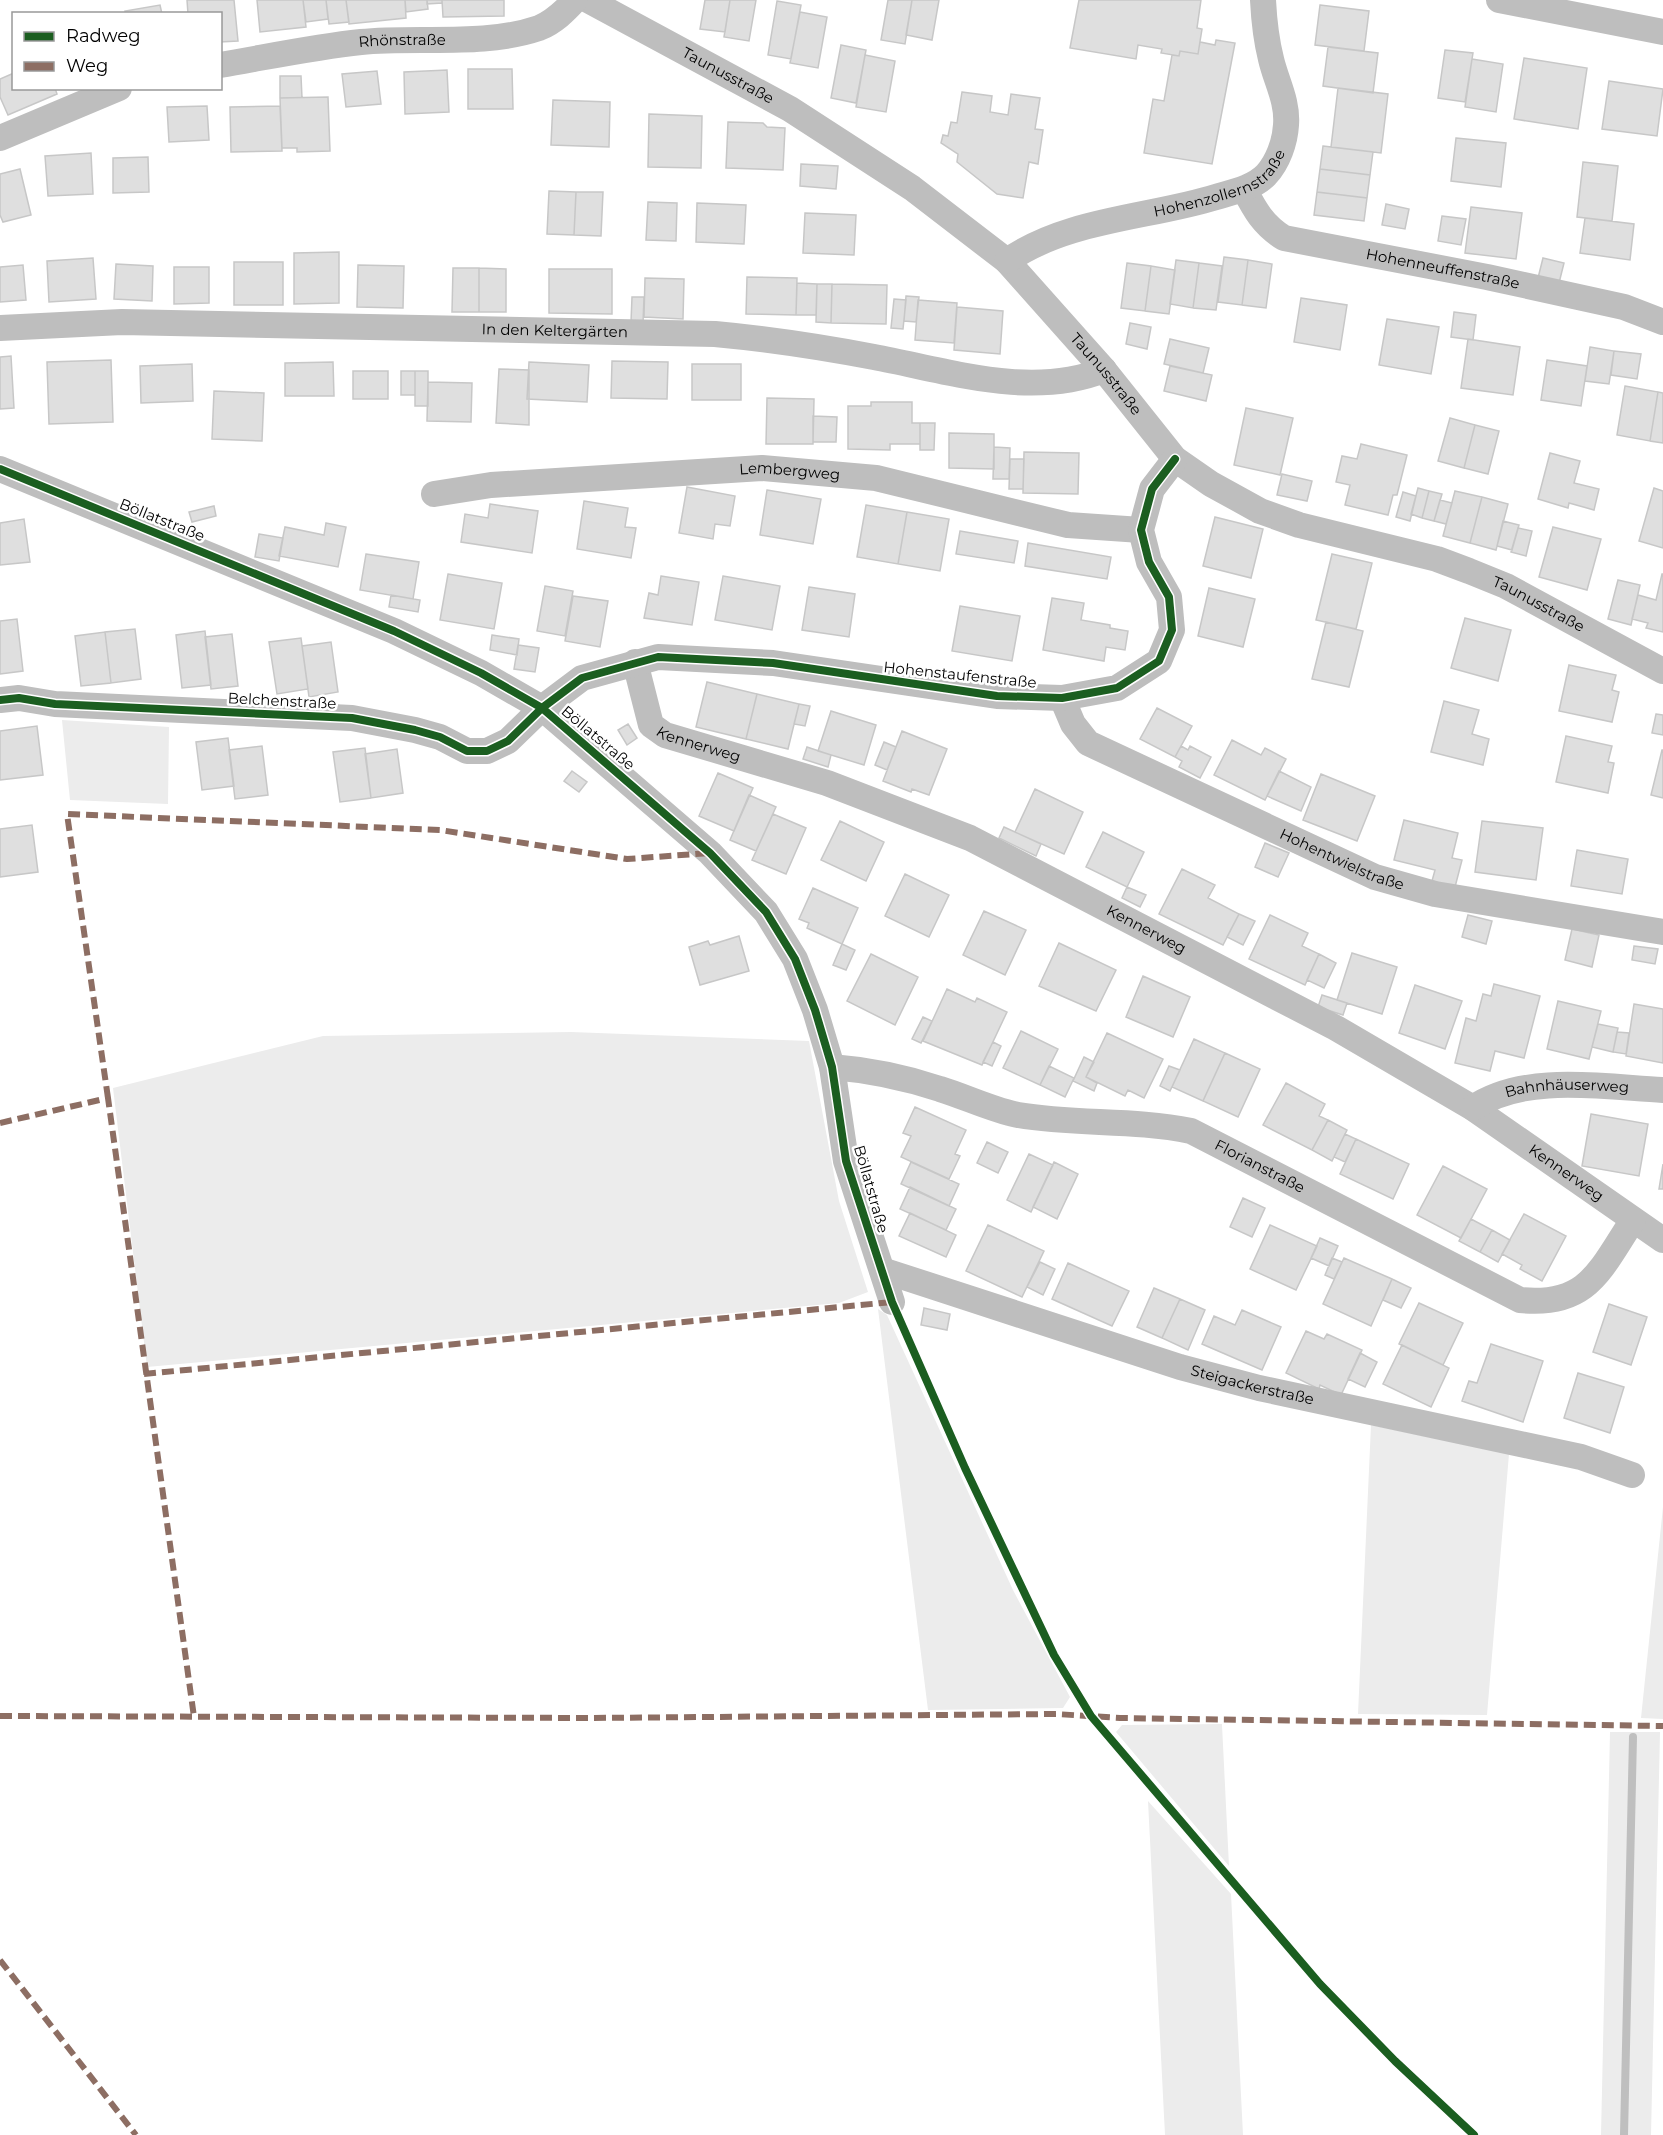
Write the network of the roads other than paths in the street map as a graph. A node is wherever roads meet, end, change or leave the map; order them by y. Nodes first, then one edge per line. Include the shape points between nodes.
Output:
1 (575, 0) edge
2 (588, 0) edge
3 (1263, 0) edge
4 (1499, 0) edge
5 (1663, 32) edge
6 (222, 65) edge
7 (114, 90) edge
8 (0, 138) edge
9 (1244, 189) junction
10 (1007, 261) junction
11 (1663, 322) edge
12 (0, 328) edge
13 (1104, 370) junction
14 (1175, 459) junction
15 (0, 469) edge
16 (434, 494) dead end
17 (1141, 530) junction
18 (635, 662) junction
19 (1663, 671) edge
20 (1062, 698) junction
21 (0, 700) edge
22 (542, 708) junction
23 (1663, 932) edge
24 (832, 1067) junction
25 (1663, 1090) edge
26 (1473, 1108) junction
27 (1633, 1220) junction
28 (1663, 1240) edge
29 (882, 1270) junction
30 (892, 1302) dead end
31 (1632, 1475) dead end

1 - 6 street, Rhönstraße via 561,15 541,27 519,33 363,42
2 - 10 street, Taunusstraße via 790,109 912,188
3 - 9 street, Hohenzollernstraße via 1265,32 1287,123 1279,156 1266,175
4 - 5 street
7 - 8 street
9 - 10 street, Hohenzollernstraße via 1060,234
9 - 11 street, Hohenneuffenstraße via 1257,216 1284,238 1624,307
10 - 13 street, Taunusstraße
12 - 13 street, In den Keltergärten via 122,322 715,334 785,340 1017,384 1083,378
13 - 14 street, Taunusstraße
14 - 17 street, Hohenstaufenstraße via 1152,489
14 - 19 street, Taunusstraße via 1260,511 1299,525 1437,559 1506,586
15 - 22 street, Böllatstraße via 393,631 481,673
16 - 17 street, Lembergweg via 502,484 762,468 876,478 1068,525
17 - 20 street, Hohenstaufenstraße via 1149,562 1169,597 1172,630 1159,661 1117,688
18 - 20 street, Hohenstaufenstraße via 658,657 773,663 997,696
18 - 22 street, Hohenstaufenstraße via 582,678
18 - 26 street, Kennerweg via 651,725 665,735 827,783 970,838 1336,1028
20 - 23 street, Hohentwielstraße via 1073,724 1089,743 1375,877 1435,894
21 - 22 street, Belchenstraße via 352,718 440,737 467,751 487,751 508,741
22 - 24 street, Böllatstraße via 710,853 766,912 795,958
24 - 27 street, Florianstraße via 872,1070 1015,1114 1092,1123 1153,1124 1191,1131 1520,1299 1557,1300 1575,1294 1602,1267
24 - 29 street, Böllatstraße via 846,1161
25 - 26 street, Bahnhäuserweg via 1569,1085 1510,1091 1487,1098
26 - 27 street, Kennerweg
27 - 28 street, Kennerweg
29 - 30 street, Böllatstraße
29 - 31 street, Steigackerstraße via 1180,1367 1259,1388 1581,1457

